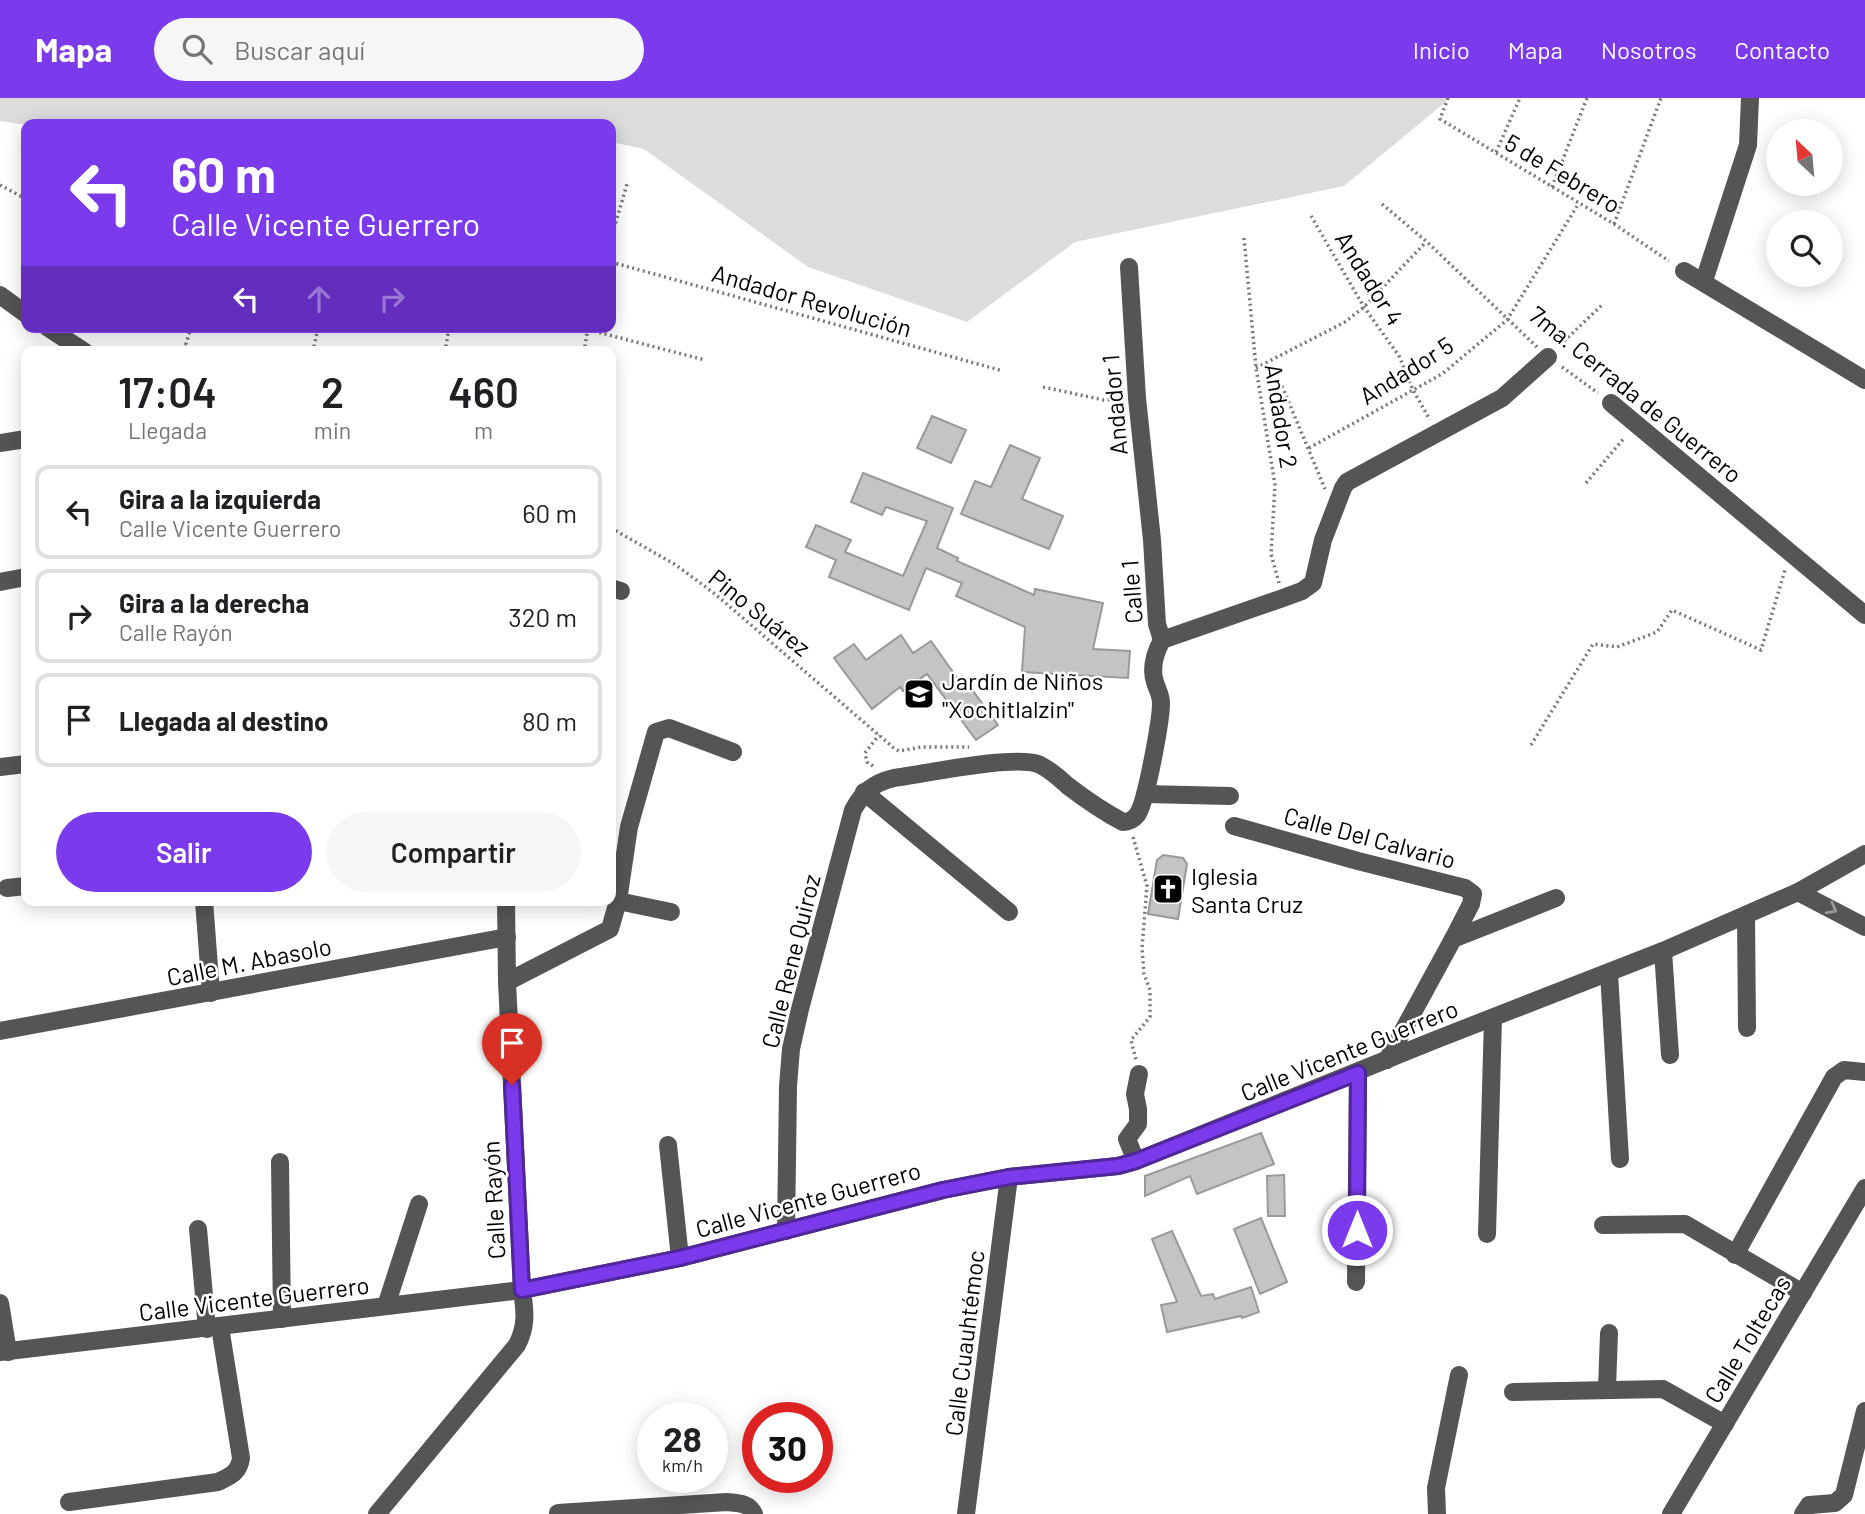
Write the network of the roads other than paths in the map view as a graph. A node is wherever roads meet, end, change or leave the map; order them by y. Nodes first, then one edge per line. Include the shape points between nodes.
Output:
1 (1750, 98) edge
2 (1129, 267) dead end
3 (1684, 271) road end
4 (1704, 281) junction
5 (0, 295) edge
6 (21, 310) edge
7 (56, 333) edge
8 (76, 346) edge
9 (1548, 356) road end
10 (1865, 380) edge
11 (1611, 403) road end
12 (21, 440) edge
13 (0, 443) edge
14 (1152, 540) joint
15 (21, 578) edge
16 (0, 582) edge
17 (1865, 615) edge
18 (1162, 640) junction
19 (733, 752) dead end
20 (21, 765) edge
21 (0, 767) edge
22 (864, 792) junction
23 (1145, 794) junction
24 (1230, 796) dead end
25 (1234, 826) dead end
26 (1865, 854) edge
27 (21, 887) edge
28 (7, 888) dead end
29 (1798, 892) junction
30 (1556, 898) dead end
31 (618, 901) junction
32 (204, 906) edge
33 (506, 906) edge
34 (671, 912) dead end
35 (1009, 912) dead end
36 (1746, 915) junction
37 (1865, 927) edge
38 (507, 937) junction
39 (1453, 939) junction
40 (1663, 950) junction
41 (1609, 973) junction
42 (507, 982) junction
43 (212, 993) junction
44 (1493, 1018) junction
45 (1747, 1028) dead end
46 (0, 1031) edge
47 (1670, 1055) dead end
48 (1387, 1060) junction
49 (1865, 1072) edge
50 (1358, 1073) junction
51 (1139, 1074) road end
52 (668, 1145) dead end
53 (1620, 1158) dead end
54 (1136, 1161) junction
55 (280, 1162) dead end
56 (1009, 1177) junction
57 (1865, 1188) edge
58 (419, 1204) dead end
59 (1603, 1225) dead end
60 (198, 1229) dead end
61 (786, 1231) junction
62 (1488, 1234) dead end
63 (1735, 1255) junction
64 (680, 1258) junction
65 (1356, 1282) dead end
66 (522, 1290) junction
67 (1802, 1293) junction
68 (0, 1303) edge
69 (386, 1306) junction
70 (282, 1319) junction
71 (213, 1328) junction
72 (1609, 1332) dead end
73 (4, 1352) edge
74 (1459, 1375) dead end
75 (1607, 1389) junction
76 (1513, 1392) dead end
77 (1865, 1411) edge
78 (1725, 1424) junction
79 (69, 1502) dead end
80 (558, 1513) edge
81 (377, 1514) edge
82 (754, 1514) edge
83 (966, 1514) edge
84 (1437, 1514) edge
85 (1671, 1514) edge
86 (1803, 1514) edge

1 - 4 street via 1748,145
2 - 14 street, Andador 1
3 - 4 street
4 - 10 street
5 - 6 street
7 - 8 street
9 - 18 street via 1502,398 1347,482 1333,510 1313,583 1302,591
11 - 17 street, 7ma. Cerrada de Guerrero
12 - 13 street
14 - 18 street, Calle 1
15 - 16 street
18 - 23 street via 1153,670 1161,702
19 - 31 street via 669,728 656,732 629,827
20 - 21 street
22 - 23 street via 894,778 998,763 1032,763 1051,771 1114,817 1129,822 1139,813
22 - 35 street
22 - 61 street, Calle Rene Quiroz via 853,810 792,1049
23 - 24 street
25 - 39 street, Calle Del Calvario via 1465,888 1473,899
26 - 29 street, Calle Vicente Guerrero
27 - 28 street
29 - 36 street, Calle Vicente Guerrero
29 -> 37 street
30 - 39 street
31 - 34 street
31 - 42 street via 610,929
32 - 43 street
33 - 38 street, Calle Rayón
36 - 40 street, Calle Vicente Guerrero
36 - 45 street
38 - 42 street, Calle Rayón
38 - 43 street, Calle M. Abasolo
39 - 48 street, Calle Del Calvario
40 - 41 street, Calle Vicente Guerrero
40 - 47 street
41 - 44 street, Calle Vicente Guerrero
41 - 53 street
42 - 66 street, Calle Rayón
43 - 46 street, Calle M. Abasolo
44 - 48 street, Calle Vicente Guerrero
44 - 62 street
48 - 50 street, Calle Vicente Guerrero
49 - 63 street via 1849,1070 1834,1077
50 - 54 street, Calle Vicente Guerrero
50 - 65 street
51 - 54 street via 1135,1094 1138,1124 1127,1139
52 - 64 street
54 - 56 street, Calle Vicente Guerrero
55 - 70 street
56 - 61 street, Calle Vicente Guerrero
56 - 83 street, Calle Cuauhtémoc
57 - 67 street, Calle Toltecas
58 - 69 street
59 - 63 street via 1685,1224
60 - 71 street
61 - 64 street, Calle Vicente Guerrero
63 - 67 street
64 - 66 street, Calle Vicente Guerrero
66 - 69 street, Calle Vicente Guerrero
66 - 81 street, Calle Rayón via 526,1319 517,1345
67 - 78 street, Calle Toltecas
68 - 73 street
69 - 70 street, Calle Vicente Guerrero
70 - 71 street, Calle Vicente Guerrero
71 - 73 street, Calle Vicente Guerrero
71 - 79 street via 241,1458 236,1472 218,1482
72 - 75 street
74 - 84 street via 1436,1488
75 - 76 street
75 - 78 street via 1663,1389
77 - 86 street via 1844,1494 1835,1503 1809,1505
78 - 85 street, Calle Toltecas
80 - 82 street via 727,1502 750,1507

